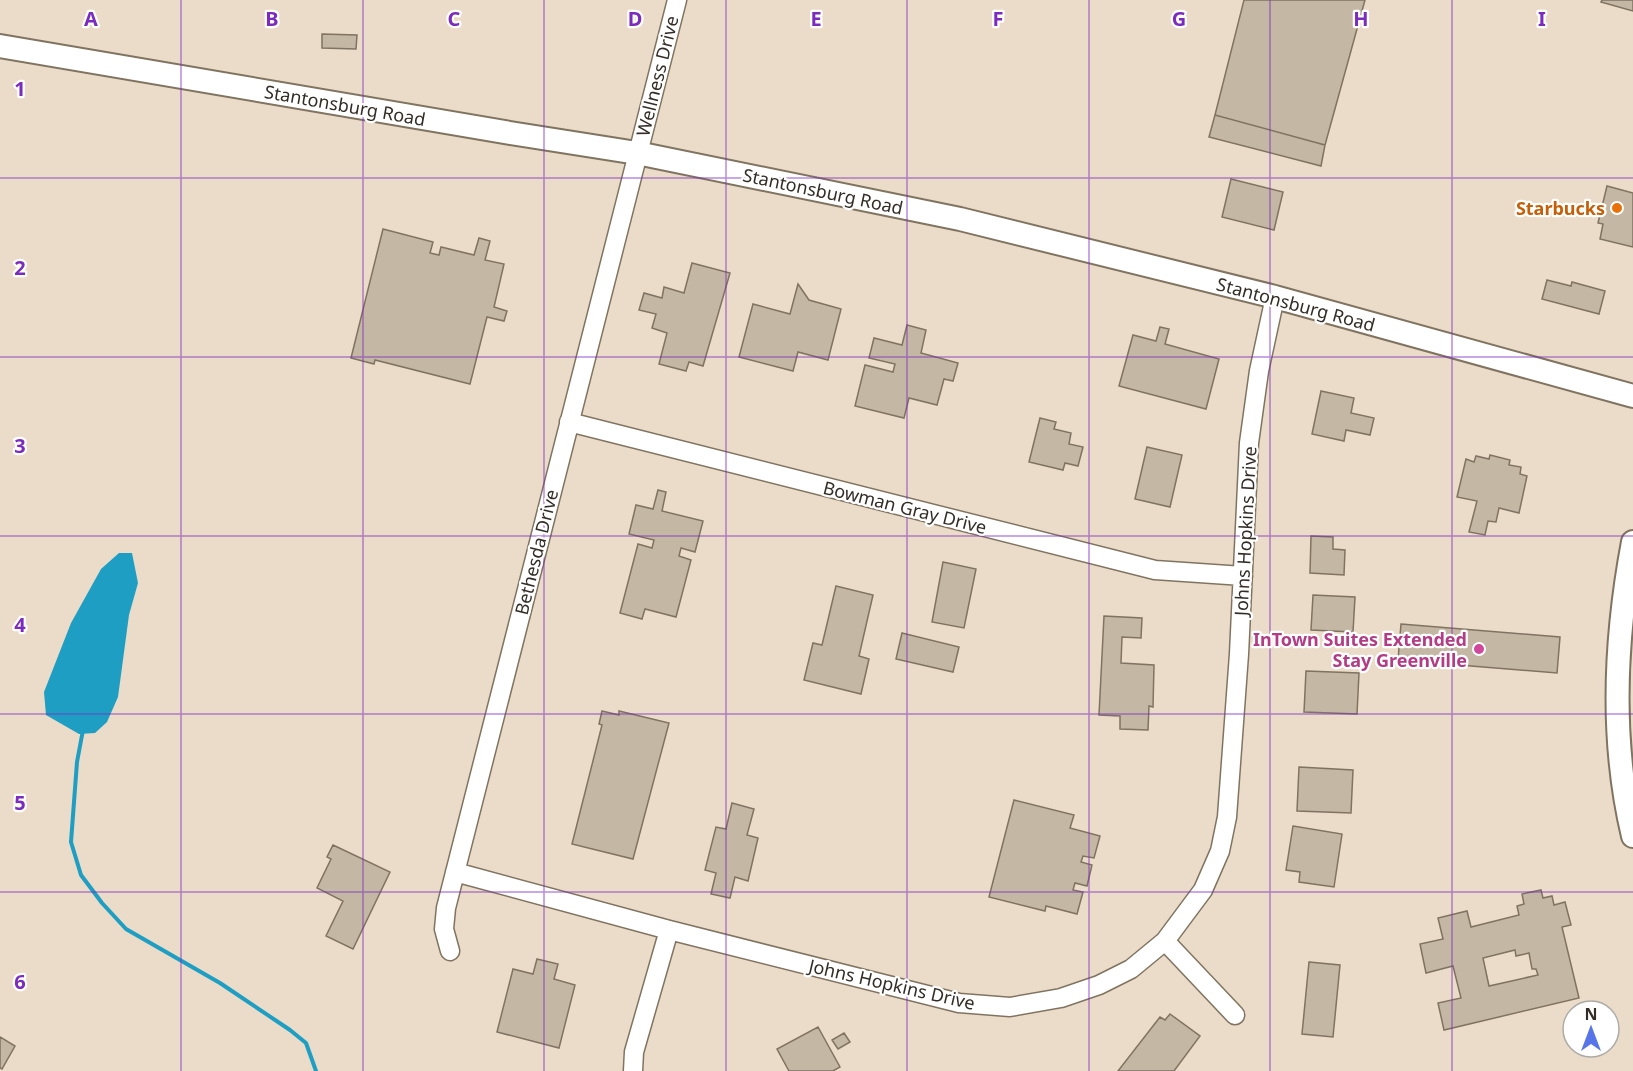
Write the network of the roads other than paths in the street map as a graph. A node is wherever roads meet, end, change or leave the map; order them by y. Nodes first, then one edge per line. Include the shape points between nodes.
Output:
1 (677, 0) edge
2 (0, 46) edge
3 (637, 153) junction
4 (1275, 297) junction
5 (1633, 396) edge
6 (569, 422) junction
7 (1633, 542) edge
8 (1243, 576) junction
9 (1633, 836) edge
10 (455, 872) junction
11 (669, 930) junction
12 (1165, 941) junction
13 (450, 951) dead end
14 (1235, 1015) dead end
15 (633, 1071) edge

1 - 3 street, Wellness Drive
2 - 3 main road, Stantonsburg Road
3 - 4 main road, Stantonsburg Road via 960,219
3 - 6 street, Bethesda Drive
4 - 5 main road, Stantonsburg Road
4 - 8 street, Johns Hopkins Drive via 1249,443
6 - 8 street, Bowman Gray Drive via 1155,570
6 - 10 street, Bethesda Drive
7 - 9 main road via 1618,644 1617,715 1624,801
8 - 12 street, Johns Hopkins Drive via 1227,817 1220,851 1203,890
10 - 11 street, Johns Hopkins Drive
10 - 13 street, Bethesda Drive via 444,929
11 - 12 street, Johns Hopkins Drive via 959,1003 1010,1007 1061,998 1100,985 1131,969
11 - 15 street via 634,1052
12 - 14 street

